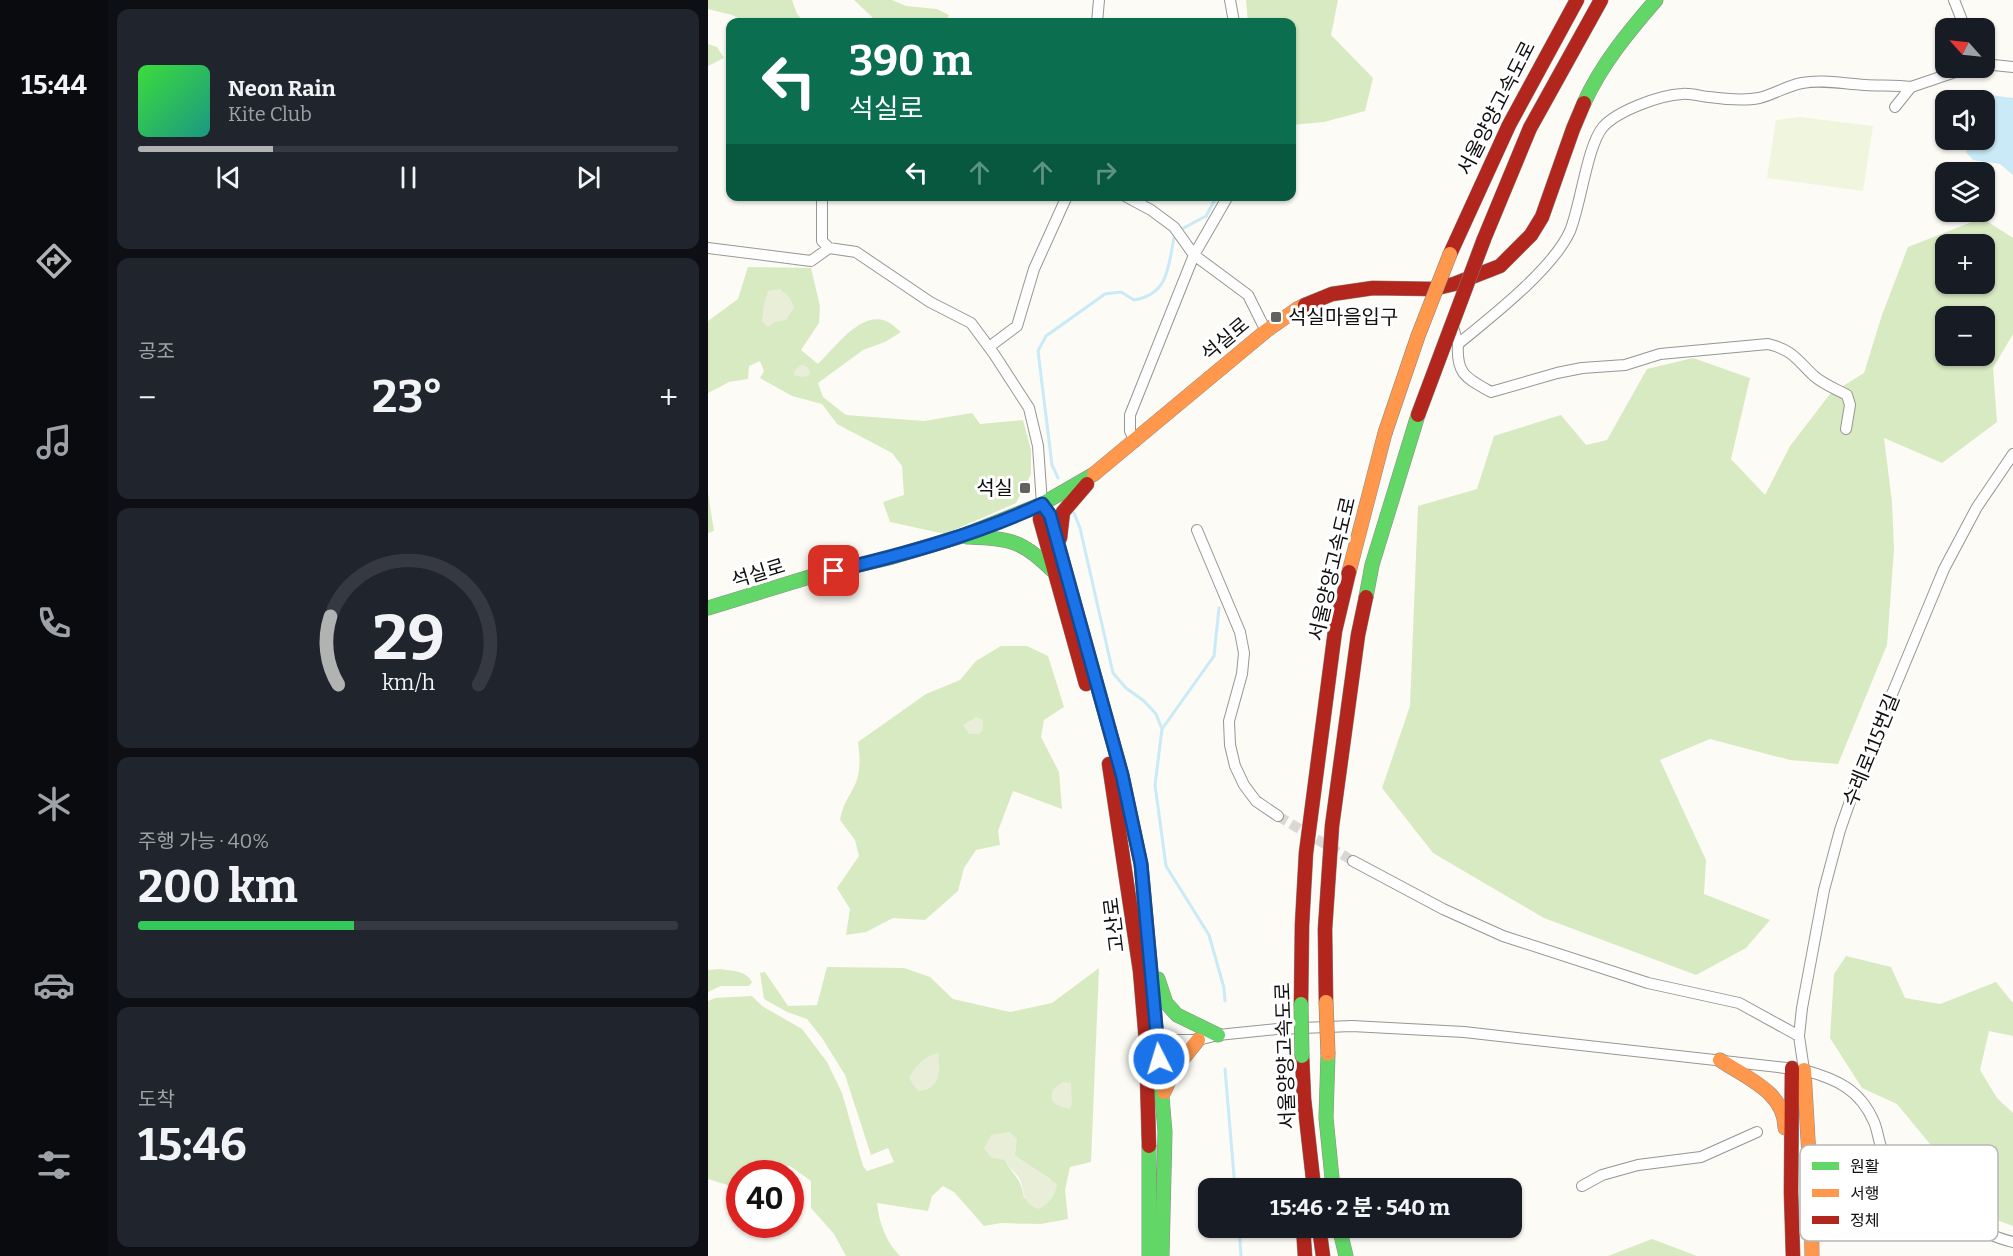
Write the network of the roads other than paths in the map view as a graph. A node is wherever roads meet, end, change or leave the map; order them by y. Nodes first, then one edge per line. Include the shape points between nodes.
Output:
1 (1099, 0) edge
2 (1230, 0) edge
3 (1577, 0) edge
4 (1601, 0) edge
5 (1656, 0) edge
6 (1954, 0) edge
7 (1097, 18) edge
8 (1233, 18) edge
9 (1961, 18) edge
10 (1995, 65) edge
11 (2013, 67) edge
12 (1938, 78) edge
13 (1911, 87) junction
14 (1895, 107) dead end
15 (822, 201) edge
16 (1065, 201) edge
17 (1134, 201) edge
18 (1225, 201) edge
19 (708, 248) edge
20 (829, 248) junction
21 (1194, 255) junction
22 (1454, 284) junction
23 (1266, 331) junction
24 (1458, 344) junction
25 (989, 347) junction
26 (1846, 429) dead end
27 (1135, 442) junction
28 (2013, 454) edge
29 (1099, 471) junction
30 (1042, 504) junction
31 (1197, 530) dead end
32 (962, 536) junction
33 (1059, 547) junction
34 (1054, 572) junction
35 (708, 608) edge
36 (1278, 816) tunnel mouth
37 (1353, 861) tunnel mouth
38 (1149, 948) junction
39 (1218, 1035) junction
40 (1799, 1036) junction
41 (1152, 1040) junction
42 (1198, 1040) junction
43 (1720, 1060) junction
44 (1798, 1069) junction
45 (1162, 1098) junction
46 (1304, 1099) junction
47 (1757, 1132) dead end
48 (1806, 1145) edge
49 (1881, 1145) edge
50 (1791, 1159) junction
51 (1300, 1178) edge
52 (1313, 1178) edge
53 (1332, 1178) edge
54 (1582, 1186) dead end
55 (1304, 1238) edge
56 (1321, 1238) edge
57 (1341, 1238) edge
58 (1998, 1238) edge
59 (1812, 1241) edge
60 (2013, 1242) edge
61 (1149, 1256) edge
62 (1162, 1256) edge
63 (1305, 1256) edge
64 (1323, 1256) edge
65 (1345, 1256) edge
66 (1793, 1256) edge
67 (1812, 1256) edge

1 - 7 street
2 - 8 street
3 - 46 main road, 서울양양고속도로, bridge via 1538,66 1483,175 1450,254 1385,433 1353,552 1335,631 1306,853 1301,1004
4 - 53 main road, 서울양양고속도로, bridge via 1530,128 1484,239 1418,415 1372,565 1358,635 1332,826 1325,929 1326,1118
5 - 22 main road, 석실로 via 1590,90 1542,217 1531,235 1500,266
6 - 9 street
10 - 11 street
12 - 13 street
13 - 14 street
13 - 24 street via 1820,81 1789,86 1759,98 1718,99 1682,93 1612,118 1593,145 1577,211 1558,251
15 - 20 street via 822,241
16 - 25 street via 1034,270 1017,326
17 - 21 street via 1174,227
18 - 21 street
19 - 20 street via 811,261
20 - 25 street via 856,252 930,302 971,324
21 - 23 street via 1248,295
21 - 27 street via 1130,415
22 - 23 main road, 석실로 via 1432,289 1373,288 1332,294 1297,309
22 - 24 street via 1457,292 1451,319
23 - 27 main road, 석실로
24 - 26 street via 1461,372 1491,392 1557,373 1625,365 1659,354 1768,344 1796,356 1816,377 1847,395 1850,405
25 - 30 street via 1029,408 1038,446
27 - 29 main road, 석실로
28 - 40 street, 수레로115번길 via 1977,507 1944,569 1863,764 1824,890
29 - 30 main road, 석실로
29 - 33 main road via 1063,513
30 - 32 main road, 석실로
30 - 33 main road, 고산로 via 1050,515
30 - 34 main road, 고산로 via 1040,519
31 - 36 street via 1244,653 1229,721 1230,745 1244,785 1256,801
32 - 34 main road via 1005,538 1021,543
32 - 35 main road, 석실로
33 - 38 main road, 고산로 via 1122,775 1141,864
34 - 41 main road, 고산로 via 1109,762
37 - 40 street via 1503,936 1648,983 1739,1003
38 - 39 main road via 1166,1003 1177,1015
38 - 41 main road, 고산로
39 - 42 street
39 - 43 street via 1352,1026 1464,1032
40 - 44 street, 수레로115번길
41 - 42 street
41 - 45 main road, 고산로
41 - 61 main road, 고산로
42 - 45 main road via 1176,1063
43 - 44 street
43 - 50 main road via 1760,1087 1784,1111 1786,1148
44 - 48 main road
44 - 49 street via 1829,1077 1851,1090 1873,1120
44 - 50 main road
45 - 62 main road, 고산로
46 - 51 main road
46 - 52 main road, 서울양양고속도로
47 - 54 street via 1701,1157 1638,1165 1602,1175
50 - 66 main road
55 - 63 main road
56 - 64 main road
57 - 65 main road
58 - 60 street
59 - 67 main road

